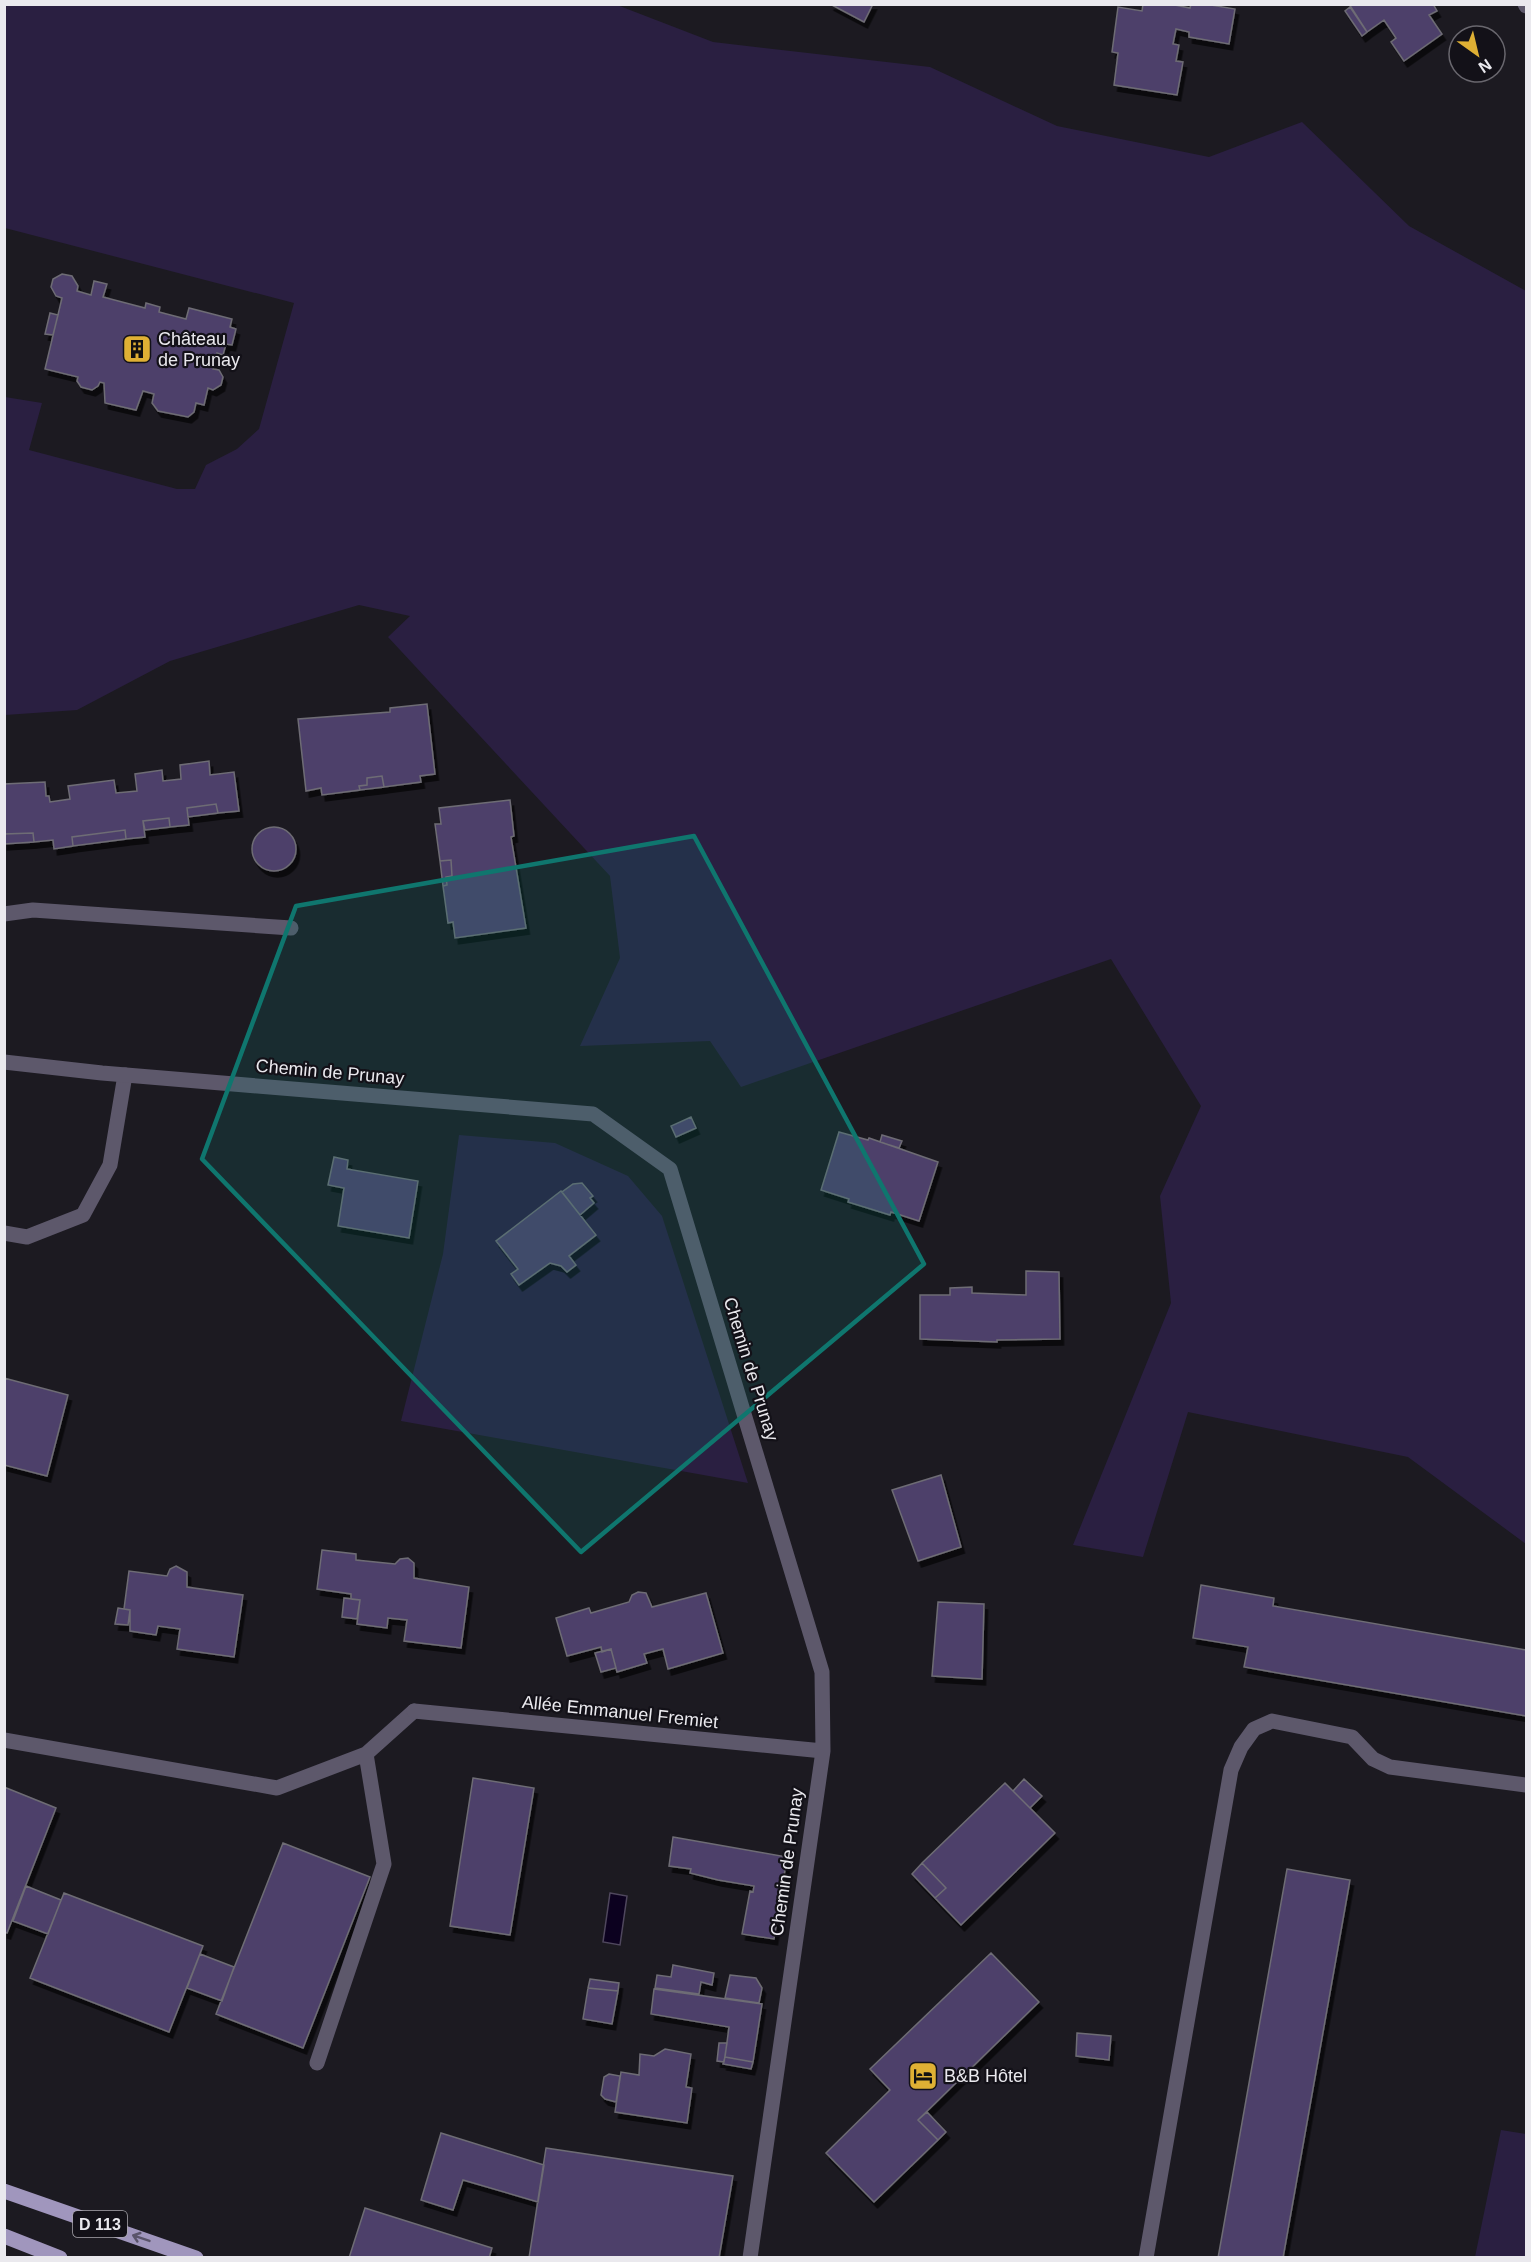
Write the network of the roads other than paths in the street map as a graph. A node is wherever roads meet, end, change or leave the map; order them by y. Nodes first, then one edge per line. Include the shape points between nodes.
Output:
1 (4, 914) edge
2 (291, 928) dead end
3 (4, 1062) edge
4 (125, 1075) junction
5 (4, 1233) edge
6 (4, 1740) edge
7 (823, 1751) junction
8 (366, 1754) junction
9 (1527, 1785) edge
10 (317, 2063) dead end
11 (4, 2191) edge
12 (4, 2236) edge
13 (60, 2258) edge
14 (196, 2258) edge
15 (750, 2258) edge
16 (1146, 2258) edge

1 - 2 street via 33,910
3 - 4 street, Chemin de Prunay
4 - 5 street via 110,1165 83,1215 27,1237
4 - 7 street, Chemin de Prunay via 593,1114 670,1169 822,1672
6 - 8 street via 277,1788
7 - 8 street, Allée Emmanuel Fremiet via 414,1711
7 - 15 street, Chemin de Prunay
8 - 10 street via 384,1864
9 - 16 street via 1390,1767 1373,1758 1352,1737 1272,1721 1254,1729 1231,1770
14 -> 11 main road, D 113
12 - 13 main road, D 113

